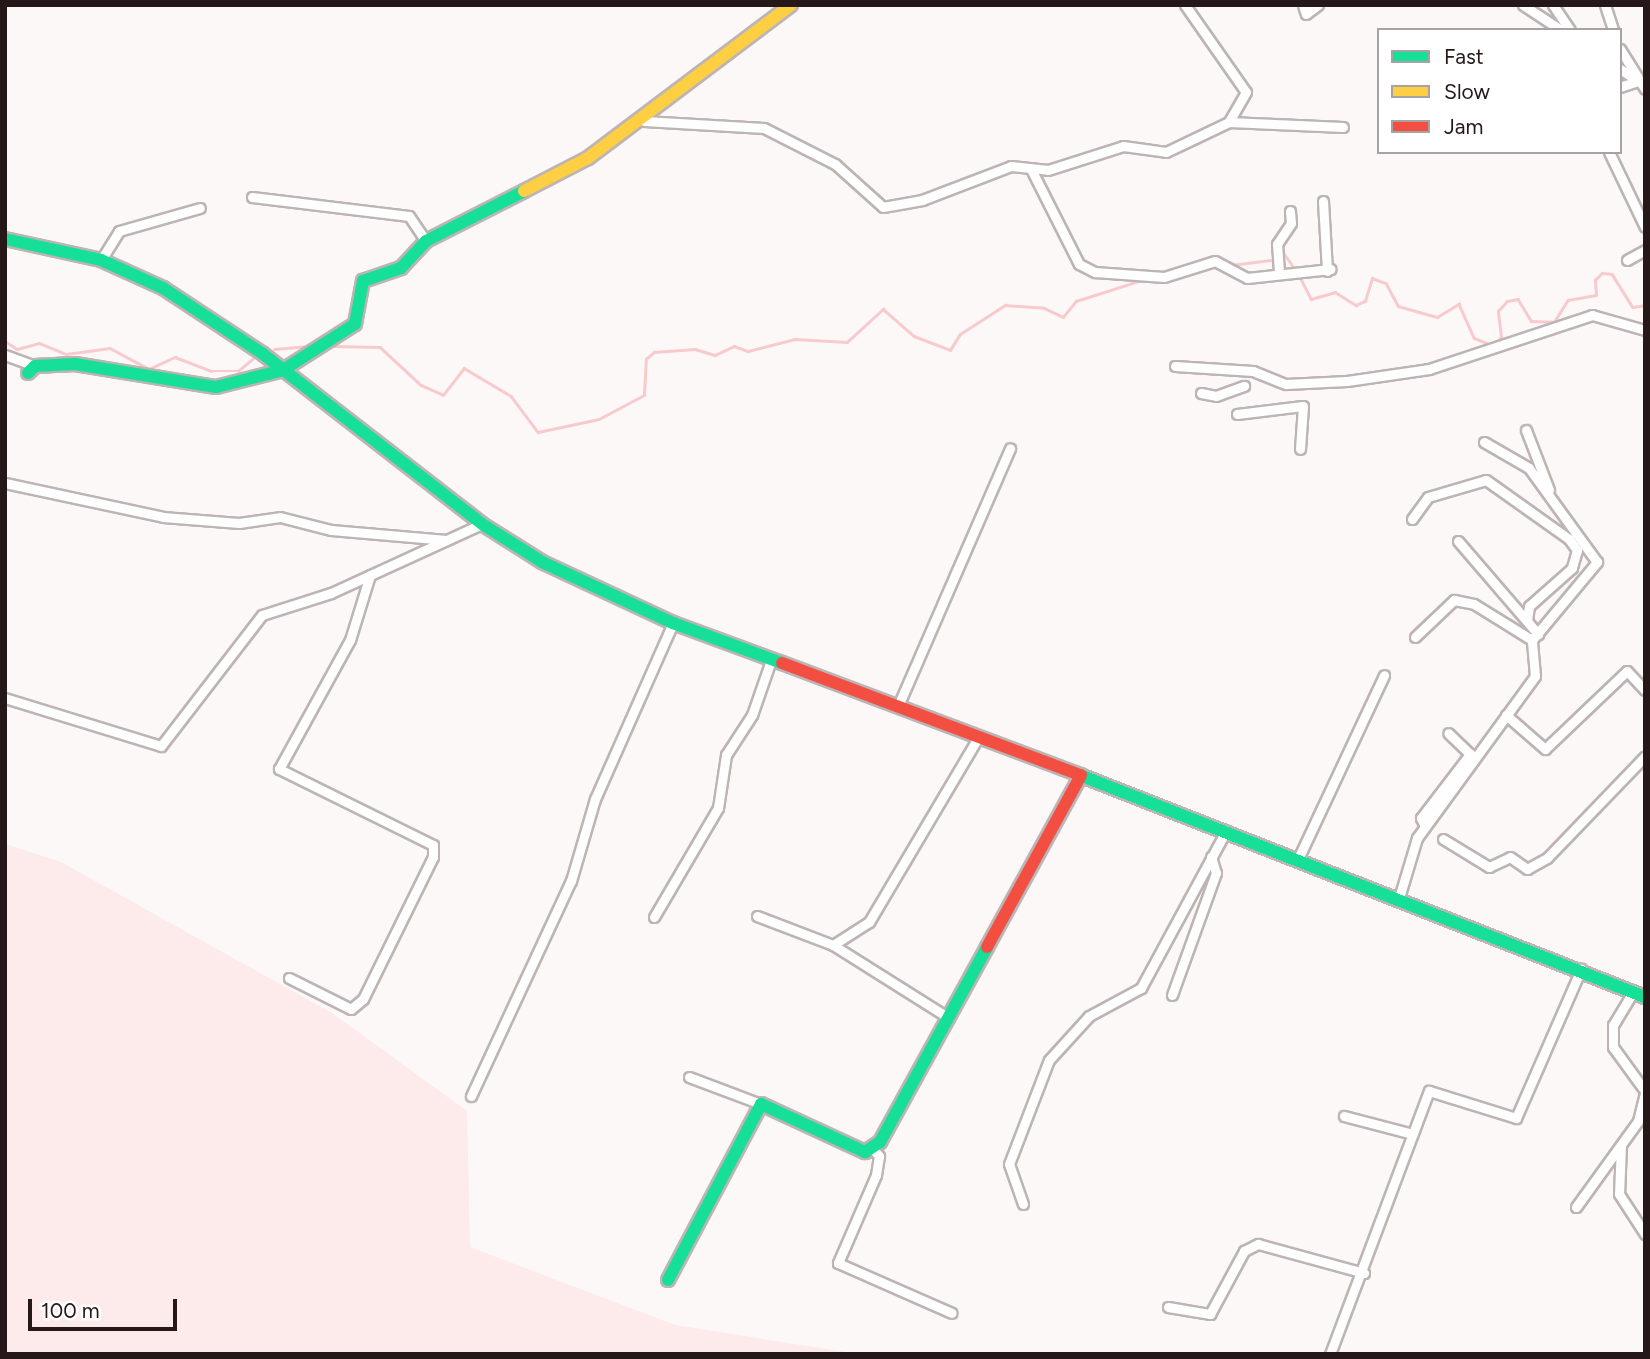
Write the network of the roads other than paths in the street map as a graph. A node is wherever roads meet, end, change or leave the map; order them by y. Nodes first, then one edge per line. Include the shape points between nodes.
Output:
1 (791, 5) edge
2 (1185, 5) edge
3 (1303, 5) edge
4 (1318, 5) edge
5 (1523, 5) edge
6 (1553, 5) edge
7 (1605, 5) edge
8 (1558, 28) edge
9 (1569, 28) edge
10 (1612, 28) edge
11 (1622, 53) edge
12 (1622, 70) edge
13 (1638, 81) junction
14 (1622, 85) edge
15 (1645, 89) edge
16 (644, 121) junction
17 (1229, 122) junction
18 (1343, 127) dead end
19 (1610, 154) edge
20 (1031, 169) junction
21 (252, 197) dead end
22 (1322, 201) dead end
23 (200, 208) dead end
24 (1290, 211) dead end
25 (1645, 227) edge
26 (5, 239) edge
27 (426, 241) junction
28 (1645, 250) edge
29 (101, 260) junction
30 (1627, 260) dead end
31 (1279, 272) junction
32 (1645, 330) edge
33 (5, 355) edge
34 (1175, 366) dead end
35 (32, 369) joint
36 (283, 370) junction
37 (1244, 386) dead end
38 (1201, 393) dead end
39 (1237, 414) dead end
40 (1526, 430) dead end
41 (1484, 442) dead end
42 (1010, 448) dead end
43 (1300, 449) dead end
44 (5, 483) edge
45 (1553, 499) junction
46 (1412, 519) dead end
47 (482, 524) junction
48 (448, 540) junction
49 (1458, 541) dead end
50 (370, 575) junction
51 (1527, 621) junction
52 (673, 624) junction
53 (1415, 637) dead end
54 (1535, 637) junction
55 (771, 660) junction
56 (1384, 675) dead end
57 (1645, 690) edge
58 (5, 698) edge
59 (898, 706) junction
60 (1506, 715) junction
61 (1448, 733) dead end
62 (979, 736) junction
63 (1645, 756) edge
64 (1081, 775) junction
65 (1425, 826) junction
66 (1226, 831) junction
67 (1443, 839) dead end
68 (1211, 856) junction
69 (1298, 859) junction
70 (1399, 898) junction
71 (757, 916) dead end
72 (654, 917) dead end
73 (833, 945) junction
74 (1581, 969) junction
75 (289, 978) dead end
76 (1172, 995) dead end
77 (1639, 995) edge
78 (949, 1018) junction
79 (689, 1077) dead end
80 (1645, 1092) edge
81 (471, 1096) dead end
82 (761, 1104) junction
83 (1345, 1116) dead end
84 (1413, 1134) junction
85 (1621, 1145) junction
86 (872, 1148) junction
87 (1023, 1204) dead end
88 (1576, 1207) dead end
89 (1645, 1234) edge
90 (1364, 1273) junction
91 (668, 1280) dead end
92 (1168, 1307) dead end
93 (952, 1313) dead end
94 (1330, 1354) edge

1 - 16 main road
2 - 17 street via 1246,92
3 - 4 street via 1306,14
5 - 8 street
6 - 9 street
7 - 10 street
11 - 13 street
12 - 13 street
13 - 14 street
13 - 15 street
16 - 20 street via 764,128 835,164 883,207 922,200 988,172
16 - 27 main road via 588,158
17 - 18 street
17 - 20 street via 1166,152 1123,146 1076,164
19 - 25 street
20 - 31 street via 1079,264 1095,272 1164,277 1215,261 1240,278
21 - 27 street via 409,216
22 - 31 street via 1329,270
23 - 29 street via 119,231
24 - 31 street via 1291,223 1277,244
26 - 29 main road
27 - 36 main road via 401,268 358,286 355,324
28 - 30 street
29 - 36 main road via 163,288
32 - 34 street via 1592,315 1429,369 1346,381 1286,384 1253,371
33 - 35 street
35 - 36 main road via 75,364 216,387
36 - 47 main road
37 - 38 street via 1216,396
39 - 43 street via 1303,406
40 - 45 street
41 - 45 street via 1529,468
42 - 59 street
44 - 48 street via 163,517 239,523 280,517 331,530
45 - 54 street via 1597,562
46 - 51 street via 1428,497 1486,480 1569,539 1577,550 1572,568 1529,607
47 - 48 street
47 - 52 main road via 542,562
48 - 50 street
49 - 51 street
50 - 58 street via 262,615 161,747
50 - 75 street via 350,640 279,769 433,845 433,857 363,999 351,1009
51 - 54 street
52 - 55 main road
52 - 81 street via 595,799 571,881
53 - 54 street via 1454,600 1474,604
54 - 60 street via 1535,676
55 - 59 main road
55 - 72 street via 752,715 726,755 718,808
56 - 69 street
57 - 60 street via 1627,671 1545,748
59 - 62 main road
60 - 65 street
61 - 65 street via 1470,754 1421,818
62 - 64 main road
62 - 73 street via 869,922
63 - 67 street via 1547,858 1527,869 1510,857 1489,867
64 - 66 main road
64 - 78 main road
65 - 70 street
66 - 68 street
66 - 69 main road
68 - 76 street via 1216,873
68 - 87 street via 1141,988 1089,1016 1048,1060 1009,1164
69 - 70 main road
70 - 74 main road
71 - 73 street
73 - 78 street
74 - 77 main road
74 - 84 street via 1516,1118 1429,1091
77 - 80 street via 1613,1025 1613,1047
78 - 86 main road
79 - 82 street
80 - 85 street via 1638,1121
82 - 86 main road via 865,1152
82 - 91 main road
83 - 84 street
84 - 90 street
85 - 88 street
85 - 89 street via 1619,1194
86 - 93 street via 879,1156 876,1175 838,1263
90 - 92 street via 1258,1244 1244,1251 1210,1314
90 - 94 street

